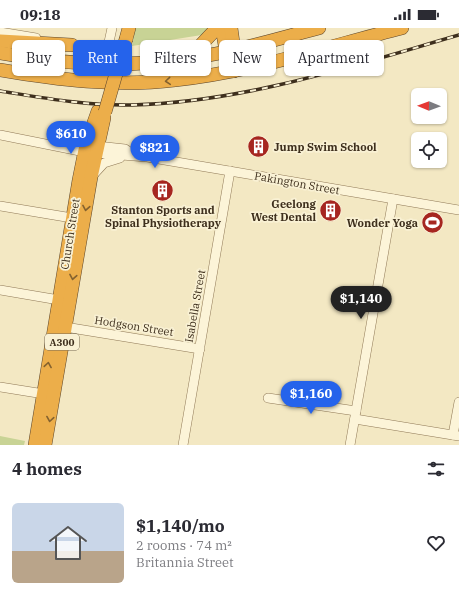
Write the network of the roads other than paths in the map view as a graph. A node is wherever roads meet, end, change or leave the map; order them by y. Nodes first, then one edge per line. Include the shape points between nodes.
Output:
1 (112, 28) edge
2 (217, 28) edge
3 (222, 28) edge
4 (231, 28) edge
5 (236, 28) edge
6 (319, 28) edge
7 (402, 28) edge
8 (2, 33) edge
9 (121, 36) edge
10 (274, 39) junction
11 (227, 40) edge
12 (231, 40) edge
13 (270, 40) edge
14 (72, 45) joint
15 (0, 52) edge
16 (219, 52) edge
17 (276, 60) edge
18 (134, 64) junction
19 (0, 70) edge
20 (219, 72) edge
21 (0, 135) edge
22 (91, 149) junction
23 (135, 156) junction
24 (230, 171) junction
25 (91, 177) junction
26 (392, 199) junction
27 (0, 206) edge
28 (459, 210) edge
29 (72, 218) junction
30 (0, 290) edge
31 (59, 300) junction
32 (65, 327) junction
33 (200, 349) junction
34 (0, 387) edge
35 (44, 394) junction
36 (268, 398) dead end
37 (459, 402) edge
38 (356, 415) junction
39 (456, 438) edge
40 (35, 445) edge
41 (45, 445) edge
42 (183, 445) edge
43 (350, 445) edge

1 - 9 street
2 - 18 highway via 195,49
3 - 11 highway
4 - 12 highway
5 - 10 highway via 243,36
6 - 10 highway
7 - 17 highway
8 - 14 highway
9 - 14 street via 104,48
9 - 22 highway, Church Street / A300
10 - 13 highway
15 - 18 highway via 80,64
16 - 18 highway
20 -> 19 highway via 174,80 124,83 70,81
21 - 22 street, Pakington Street
22 - 23 street, Pakington Street via 124,150
22 - 25 highway, Church Street / A300
22 - 29 highway, Church Street / A300
23 - 24 street, Pakington Street
23 - 25 street via 106,162
24 - 26 street, Pakington Street
24 - 33 street, Isabella Street
25 -> 32 highway, Church Street / A300
26 - 28 street, Pakington Street
26 - 38 street
27 - 29 street
29 - 31 highway, Church Street / A300
30 - 31 street
35 -> 31 highway, Church Street / A300
32 - 33 street, Hodgson Street
32 -> 41 highway, Church Street / A300
33 - 42 street, Isabella Street
34 - 35 street
35 - 40 highway, Church Street / A300
36 - 38 street
37 - 39 street
38 - 39 street
38 - 43 street

